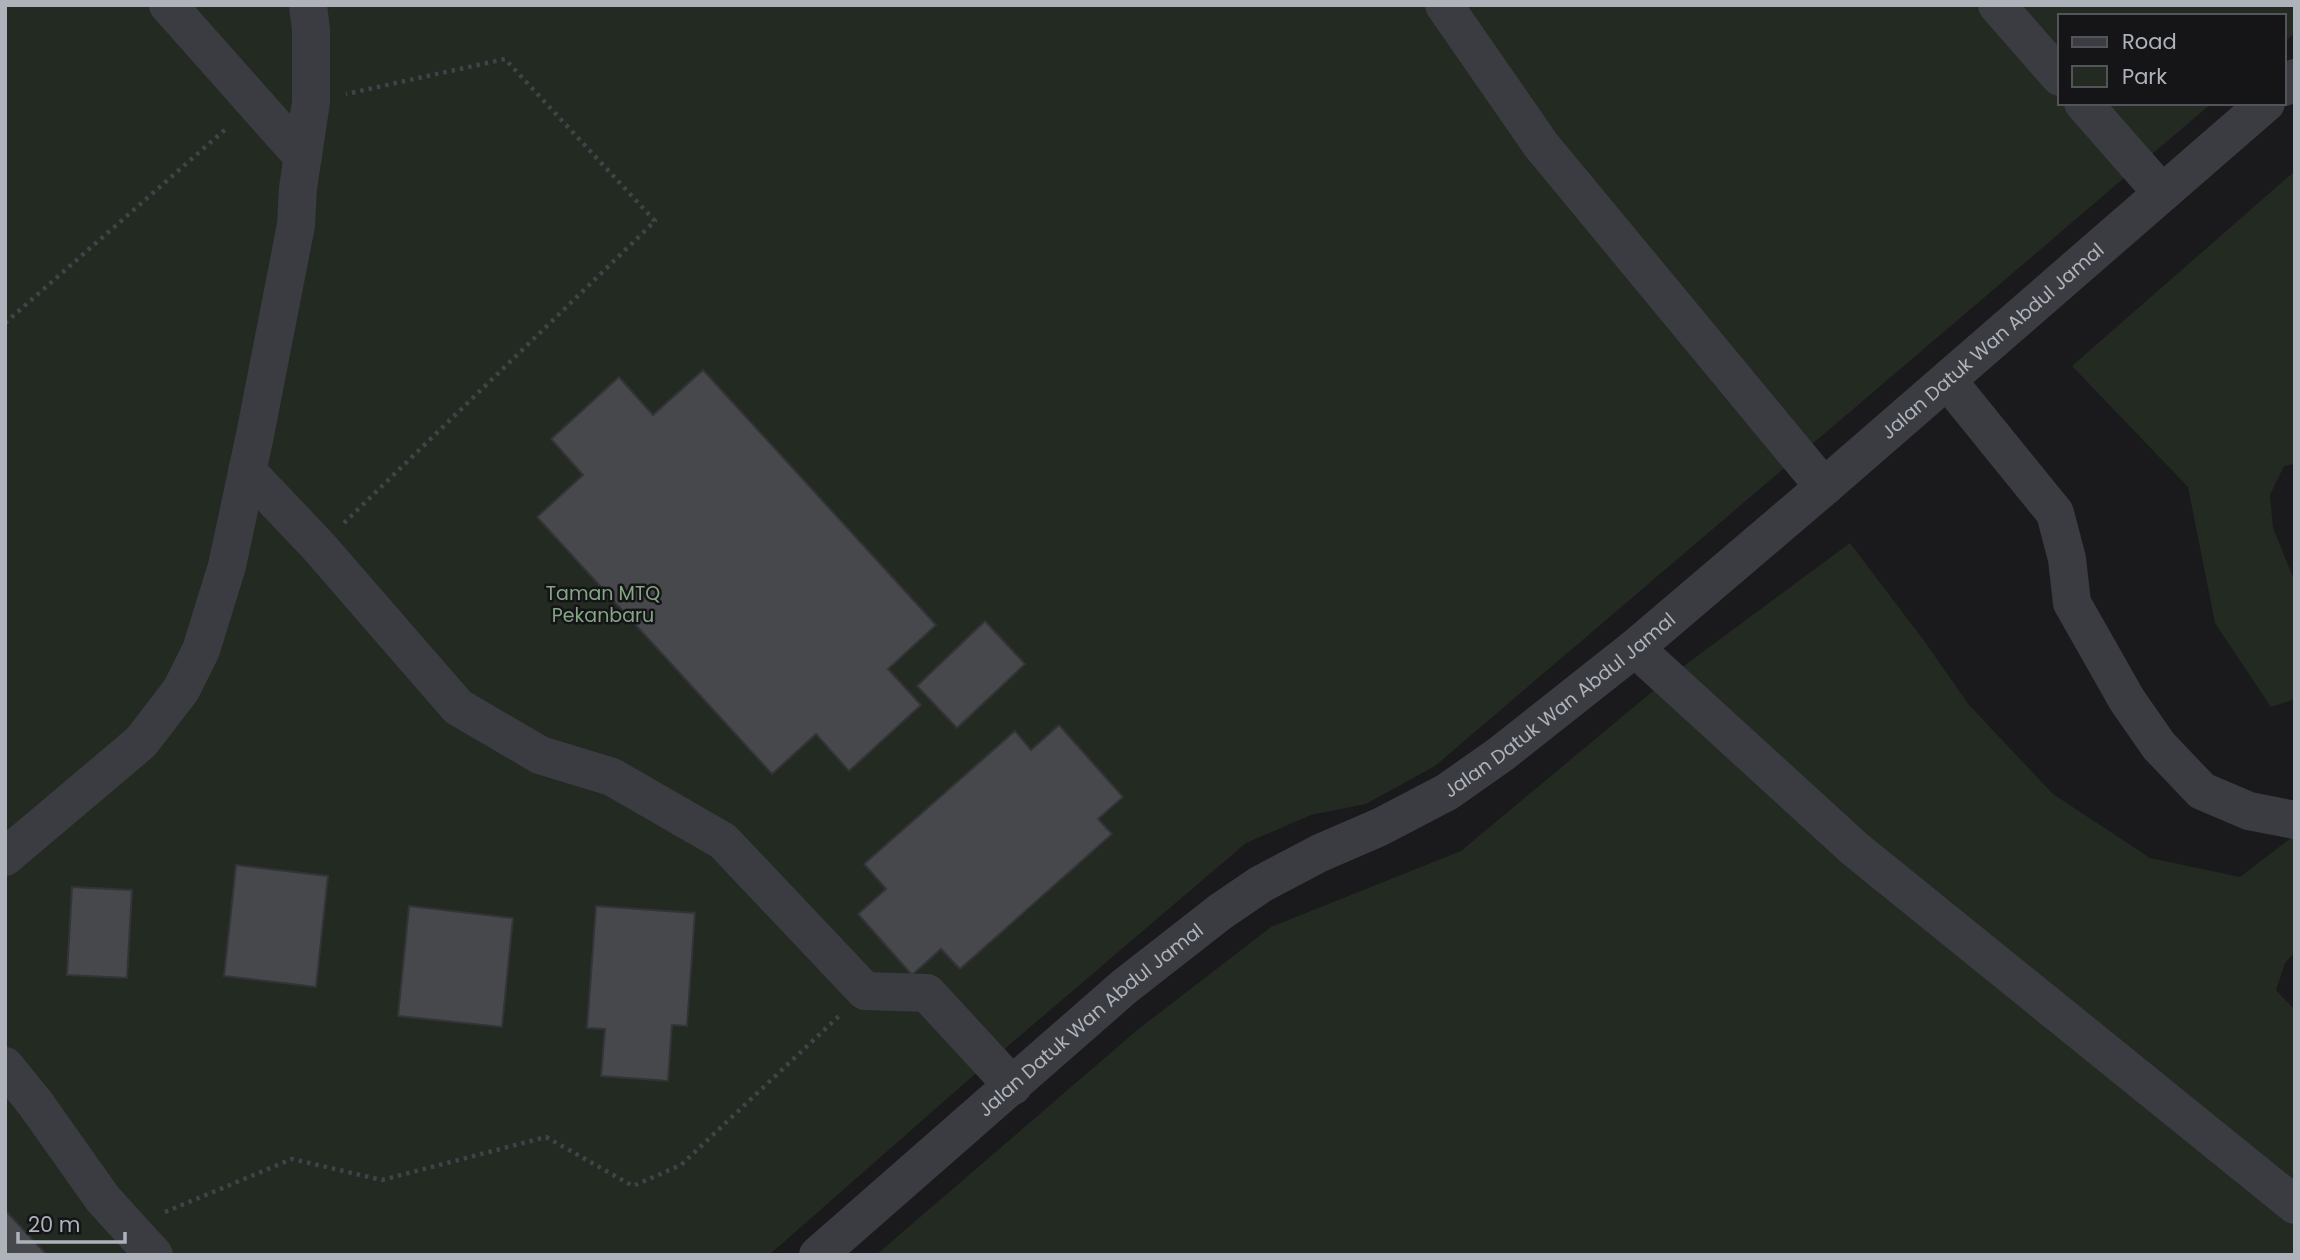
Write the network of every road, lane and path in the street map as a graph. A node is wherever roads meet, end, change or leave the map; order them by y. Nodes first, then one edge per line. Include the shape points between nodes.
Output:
1 (168, 5) edge
2 (308, 5) edge
3 (1444, 5) edge
4 (1997, 5) edge
5 (2058, 75) edge
6 (311, 102) junction
7 (255, 103) junction
8 (2085, 105) edge
9 (2264, 105) edge
10 (303, 157) junction
11 (2162, 193) junction
12 (5, 323) edge
13 (1948, 381) junction
14 (247, 471) junction
15 (1824, 487) junction
16 (319, 547) junction
17 (1635, 648) junction
18 (2295, 820) edge
19 (5, 857) edge
20 (865, 991) junction
21 (5, 1066) edge
22 (1013, 1086) junction
23 (2295, 1206) edge
24 (142, 1241) edge
25 (818, 1255) edge

1 - 7 street
2 - 6 street
3 - 15 street via 1541,145
4 - 5 street
6 - 10 street
6 - 16 path via 505,59 655,220
7 - 10 street
7 - 12 path
8 - 11 street
9 - 11 street, Jalan Datuk Wan Abdul Jamal
10 - 14 street via 296,225
11 - 13 street, Jalan Datuk Wan Abdul Jamal
13 - 15 street, Jalan Datuk Wan Abdul Jamal
13 - 18 street via 2055,513 2072,603 2159,746 2202,791 2249,811
14 - 16 street
14 - 19 street via 201,650 180,690 141,742
15 - 17 street, Jalan Datuk Wan Abdul Jamal
16 - 20 street via 458,707 540,755 612,776 723,841
17 - 22 street, Jalan Datuk Wan Abdul Jamal via 1447,792 1261,884 1220,912 1125,987
17 - 23 street via 1855,849
20 - 22 street via 928,993
20 - 24 path via 681,1165 633,1186 546,1137 382,1180 292,1159
21 - 24 street via 103,1199
22 - 25 street, Jalan Datuk Wan Abdul Jamal

